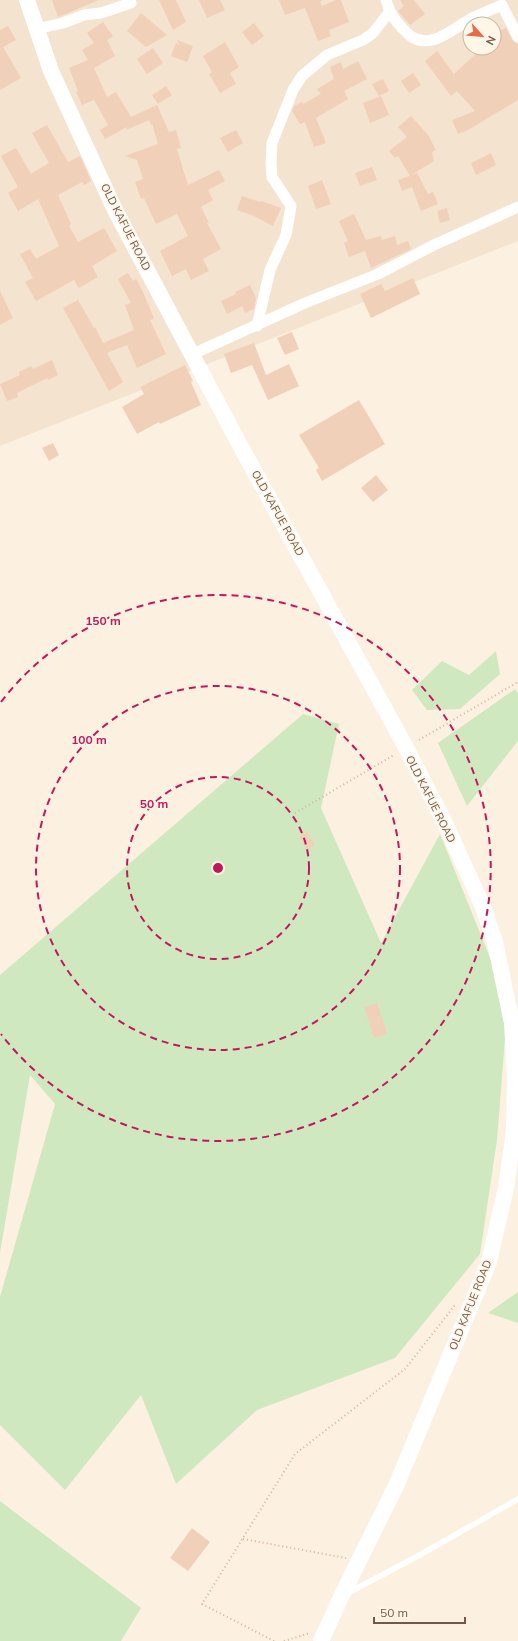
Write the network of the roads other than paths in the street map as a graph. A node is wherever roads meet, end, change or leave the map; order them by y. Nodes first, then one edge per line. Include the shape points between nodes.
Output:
1 (27, 0) edge
2 (386, 0) edge
3 (131, 3) dead end
4 (390, 11) junction
5 (36, 29) junction
6 (518, 37) edge
7 (518, 207) edge
8 (258, 326) junction
9 (193, 354) junction
10 (518, 1499) edge
11 (341, 1597) junction
12 (324, 1634) edge

1 - 5 street, OLD KAFUE ROAD
2 - 4 street
3 - 5 street
4 - 6 street via 412,37 430,41 502,5
4 - 8 street via 373,33 363,40 327,55 302,76 293,90 272,143 271,163 272,177 291,206 286,235 270,270
5 - 9 street, OLD KAFUE ROAD via 60,91 116,210
7 - 8 street via 378,274 305,303
8 - 9 street
9 - 11 street, OLD KAFUE ROAD via 444,822 483,907 495,942 512,1023 515,1073 514,1131 506,1188 489,1262 396,1486
10 - 11 lane
11 - 12 street, OLD KAFUE ROAD

